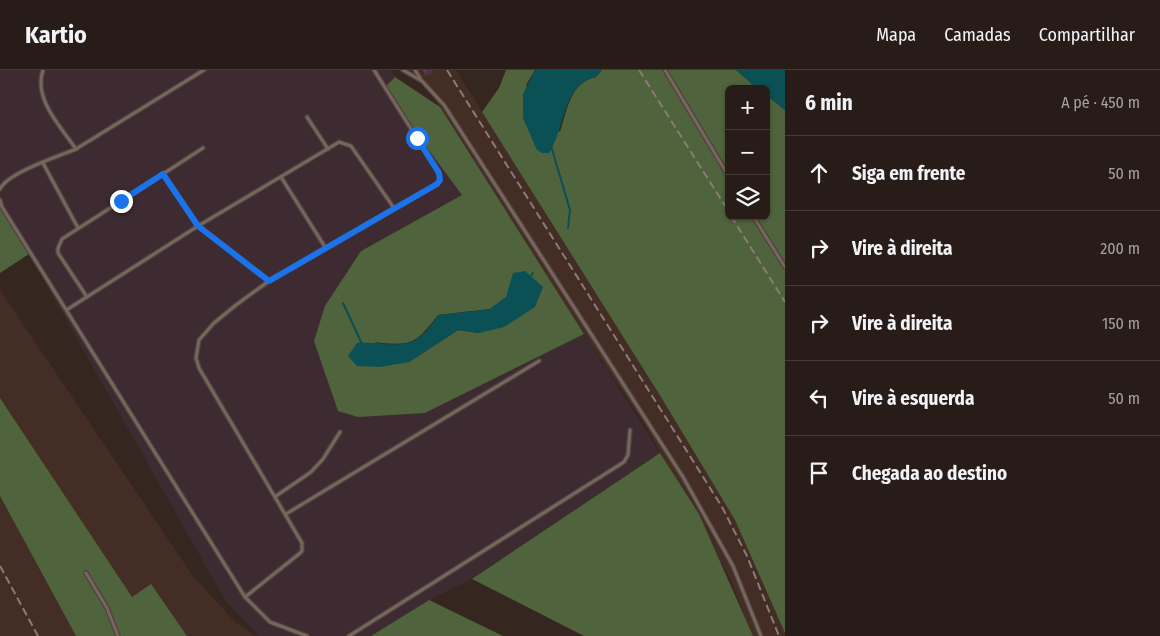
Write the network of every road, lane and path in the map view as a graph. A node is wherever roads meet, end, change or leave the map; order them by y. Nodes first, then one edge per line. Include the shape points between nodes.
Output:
1 (43, 70) edge
2 (204, 70) edge
3 (374, 70) edge
4 (402, 70) edge
5 (415, 70) edge
6 (665, 70) edge
7 (422, 81) junction
8 (307, 117) dead end
9 (203, 148) dead end
10 (76, 149) junction
11 (328, 149) junction
12 (43, 163) junction
13 (163, 174) junction
14 (728, 175) edge
15 (281, 177) junction
16 (0, 189) edge
17 (0, 200) edge
18 (394, 208) junction
19 (756, 220) edge
20 (198, 226) junction
21 (78, 228) junction
22 (325, 247) junction
23 (785, 267) edge
24 (269, 281) junction
25 (87, 297) junction
26 (68, 309) junction
27 (539, 361) dead end
28 (630, 430) dead end
29 (340, 432) dead end
30 (276, 496) junction
31 (286, 514) junction
32 (86, 573) dead end
33 (245, 597) junction
34 (118, 636) edge
35 (307, 636) edge
36 (350, 636) edge
37 (762, 636) edge

1 - 10 lane via 40,88 43,100
2 - 10 lane
3 - 18 lane via 439,173 440,180 432,188
4 - 7 lane
5 - 7 lane
6 - 14 lane
7 - 37 lane via 451,114 683,477 733,566
8 - 11 lane
9 - 13 lane
10 - 12 lane
11 - 15 lane
11 - 18 lane via 339,142 351,146
12 - 16 lane via 20,173 2,184
12 - 21 lane
13 - 20 lane
13 - 21 lane
15 - 20 lane
15 - 22 lane
17 - 26 lane
18 - 22 lane
19 - 23 lane
20 - 24 lane
20 - 25 lane
21 - 25 lane via 62,239 58,253
22 - 24 lane
24 - 30 lane via 209,328 199,340 196,358 207,383
25 - 26 lane
26 - 33 lane
27 - 31 lane
28 - 36 lane via 628,456 624,462
29 - 30 lane via 311,472
30 - 31 lane
31 - 33 lane via 302,543 302,551
32 - 34 lane via 107,608
33 - 35 lane via 270,622

